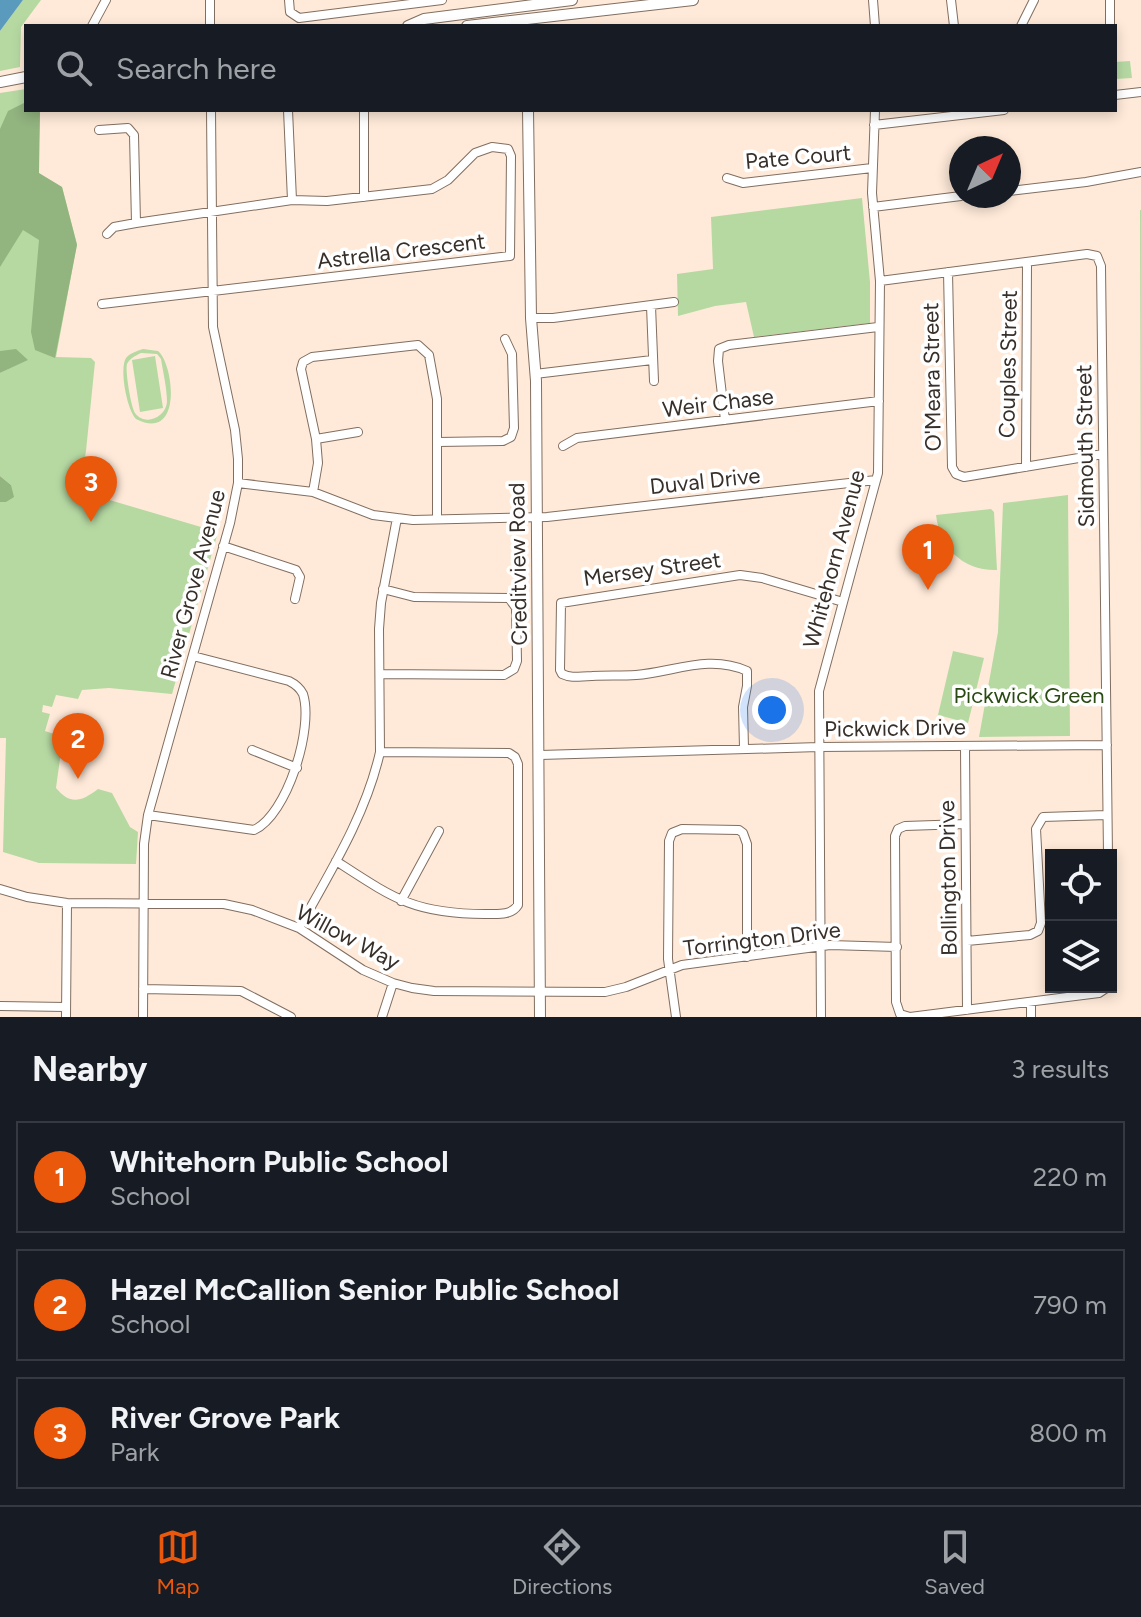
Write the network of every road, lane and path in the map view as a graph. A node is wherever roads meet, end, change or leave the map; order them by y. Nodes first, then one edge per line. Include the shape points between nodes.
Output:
1 (106, 0) edge
2 (210, 0) edge
3 (289, 0) edge
4 (442, 0) edge
5 (510, 0) edge
6 (572, 0) edge
7 (693, 0) edge
8 (873, 0) edge
9 (951, 0) edge
10 (1034, 0) edge
11 (1110, 0) edge
12 (382, 3) edge
13 (529, 3) edge
14 (497, 9) junction
15 (563, 16) junction
16 (527, 22) edge
17 (93, 24) edge
18 (210, 24) edge
19 (413, 24) edge
20 (497, 24) edge
21 (550, 24) edge
22 (875, 24) edge
23 (954, 24) edge
24 (1022, 24) edge
25 (1110, 24) edge
26 (24, 77) edge
27 (0, 82) edge
28 (1141, 92) edge
29 (1117, 95) edge
30 (211, 112) edge
31 (288, 112) edge
32 (364, 112) edge
33 (528, 112) edge
34 (875, 112) edge
35 (953, 113) edge
36 (874, 125) junction
37 (99, 130) dead end
38 (872, 168) junction
39 (1141, 172) edge
40 (727, 178) dead end
41 (1021, 190) edge
42 (364, 197) junction
43 (949, 198) edge
44 (292, 200) junction
45 (873, 207) junction
46 (212, 212) junction
47 (136, 223) junction
48 (107, 234) dead end
49 (1027, 262) junction
50 (948, 272) junction
51 (880, 281) junction
52 (213, 292) junction
53 (674, 302) dead end
54 (102, 304) dead end
55 (651, 306) junction
56 (531, 318) junction
57 (878, 327) junction
58 (505, 339) dead end
59 (652, 360) junction
60 (535, 374) junction
61 (654, 381) dead end
62 (879, 401) junction
63 (725, 420) junction
64 (358, 432) dead end
65 (316, 439) junction
66 (438, 442) junction
67 (563, 446) dead end
68 (1103, 454) junction
69 (1026, 467) junction
70 (876, 480) junction
71 (238, 483) junction
72 (313, 492) junction
73 (397, 518) junction
74 (537, 518) junction
75 (437, 519) junction
76 (223, 546) junction
77 (383, 589) junction
78 (295, 599) dead end
79 (843, 602) junction
80 (193, 656) junction
81 (381, 674) junction
82 (1107, 745) junction
83 (965, 746) junction
84 (819, 747) junction
85 (744, 748) junction
86 (252, 750) dead end
87 (380, 752) junction
88 (540, 755) junction
89 (297, 768) junction
90 (148, 815) junction
91 (1107, 815) junction
92 (965, 824) junction
93 (439, 831) dead end
94 (1108, 849) edge
95 (336, 861) junction
96 (0, 889) edge
97 (401, 901) junction
98 (144, 902) junction
99 (67, 903) junction
100 (299, 928) junction
101 (967, 941) junction
102 (822, 946) junction
103 (897, 947) junction
104 (747, 957) junction
105 (669, 970) junction
106 (393, 983) junction
107 (143, 989) junction
108 (540, 991) junction
109 (1099, 993) edge
110 (1031, 1002) junction
111 (0, 1006) edge
112 (66, 1007) junction
113 (967, 1010) junction
114 (66, 1017) edge
115 (143, 1017) edge
116 (291, 1017) edge
117 (382, 1017) edge
118 (540, 1017) edge
119 (676, 1017) edge
120 (821, 1017) edge
121 (1031, 1017) edge

1 - 17 street
2 - 18 street
3 - 12 street via 290,12 299,18
4 - 12 street
5 - 14 main road
6 - 13 main road
7 - 15 main road
8 - 22 street
9 - 23 street
10 - 24 street
11 - 25 street
13 - 14 main road
13 - 16 main road
14 - 19 main road
15 - 16 main road
15 - 21 main road
16 - 20 main road
26 - 27 main road
28 - 29 street
30 - 46 street, River Grove Avenue
31 - 44 street
32 - 42 street
33 - 56 main road, Creditview Road
34 - 36 street, Whitehorn Avenue
35 - 36 street
36 - 38 street, Whitehorn Avenue
37 - 47 street via 122,127 134,135
38 - 40 street, Pate Court via 743,183
38 - 45 street, Whitehorn Avenue
39 - 41 street
42 - 44 street, Astrella Crescent
42 - 52 street, Astrella Crescent via 442,186 475,153 504,147 511,156 510,256
43 - 45 street
44 - 46 street, Astrella Crescent
45 - 51 street, Whitehorn Avenue
46 - 47 street, Astrella Crescent
46 - 52 street, River Grove Avenue
47 - 48 street, Astrella Crescent via 114,227
49 - 50 street, Sidmouth Street
49 - 68 street, Sidmouth Street via 1087,254 1097,256 1101,266
49 - 69 street, Couples Street
50 - 51 street, Sidmouth Street
50 - 69 street, O'Meara Street via 952,467 964,477
51 - 57 street, Whitehorn Avenue
52 - 54 street
52 - 71 street, River Grove Avenue via 214,335 235,430
53 - 55 street
55 - 56 street
55 - 59 street
56 - 60 main road, Creditview Road
57 - 62 street, Whitehorn Avenue
57 - 63 street via 719,349
58 - 66 street via 512,354 511,437
59 - 60 street
59 - 61 street
60 - 74 main road, Creditview Road
62 - 63 street, Weir Chase
62 - 70 street, Whitehorn Avenue
63 - 67 street, Weir Chase via 577,438
64 - 65 street
65 - 66 street via 301,369 307,358 413,345 429,355
65 - 72 street
66 - 75 street
68 - 69 street, O'Meara Street
68 - 82 street, Sidmouth Street
70 - 74 street, Duval Drive
70 - 79 street, Whitehorn Avenue
71 - 72 street, Duval Drive
71 - 76 street, River Grove Avenue
72 - 73 street, Duval Drive via 373,515
73 - 75 street, Duval Drive
73 - 77 street
74 - 75 street, Duval Drive
74 - 88 main road, Creditview Road
76 - 78 street via 296,570 300,577
76 - 80 street, River Grove Avenue
77 - 81 street
77 - 81 street via 414,597 509,598 516,608 517,661 504,675
79 - 84 street, Whitehorn Avenue via 819,691
79 - 85 street, Mersey Street via 740,575 561,603 560,670 572,678 717,663 747,671
80 - 89 street via 298,686 304,729
80 - 90 street, River Grove Avenue
81 - 87 street
82 - 83 street, Pickwick Drive
82 - 91 street, Sidmouth Street
83 - 84 street, Pickwick Drive
83 - 92 street, Bollington Drive
84 - 85 street, Pickwick Drive
84 - 102 street, Whitehorn Avenue
85 - 88 street, Pickwick Drive
86 - 89 street
87 - 95 street via 369,795
87 - 97 street via 509,753 518,764 516,909 448,913
88 - 108 main road, Creditview Road
89 - 90 street via 270,818 254,830
90 - 98 street, River Grove Avenue
91 - 94 street, Sidmouth Street
91 - 101 street via 1043,817 1036,829 1038,931
92 - 101 street, Bollington Drive
92 - 103 street via 898,829
93 - 97 street
95 - 97 street
95 - 100 street
96 - 99 street, Willow Way
98 - 99 street, Willow Way
98 - 100 street, Willow Way via 224,904
98 - 107 street, River Grove Avenue
99 - 112 street
100 - 106 street, Willow Way
101 - 113 street, Bollington Drive
102 - 103 street, Torrington Drive
102 - 104 street, Torrington Drive
102 - 120 street, Whitehorn Avenue
103 - 113 street via 900,1014
104 - 105 street, Torrington Drive
104 - 105 street via 743,833 682,829 669,841
105 - 108 street, Torrington Drive via 605,992
105 - 119 street
106 - 108 street, Willow Way via 434,991
106 - 117 street
107 - 115 street, River Grove Avenue
107 - 116 street via 241,991
108 - 118 main road, Creditview Road
109 - 110 street
110 - 113 street
110 - 121 street
111 - 112 street
112 - 114 street

